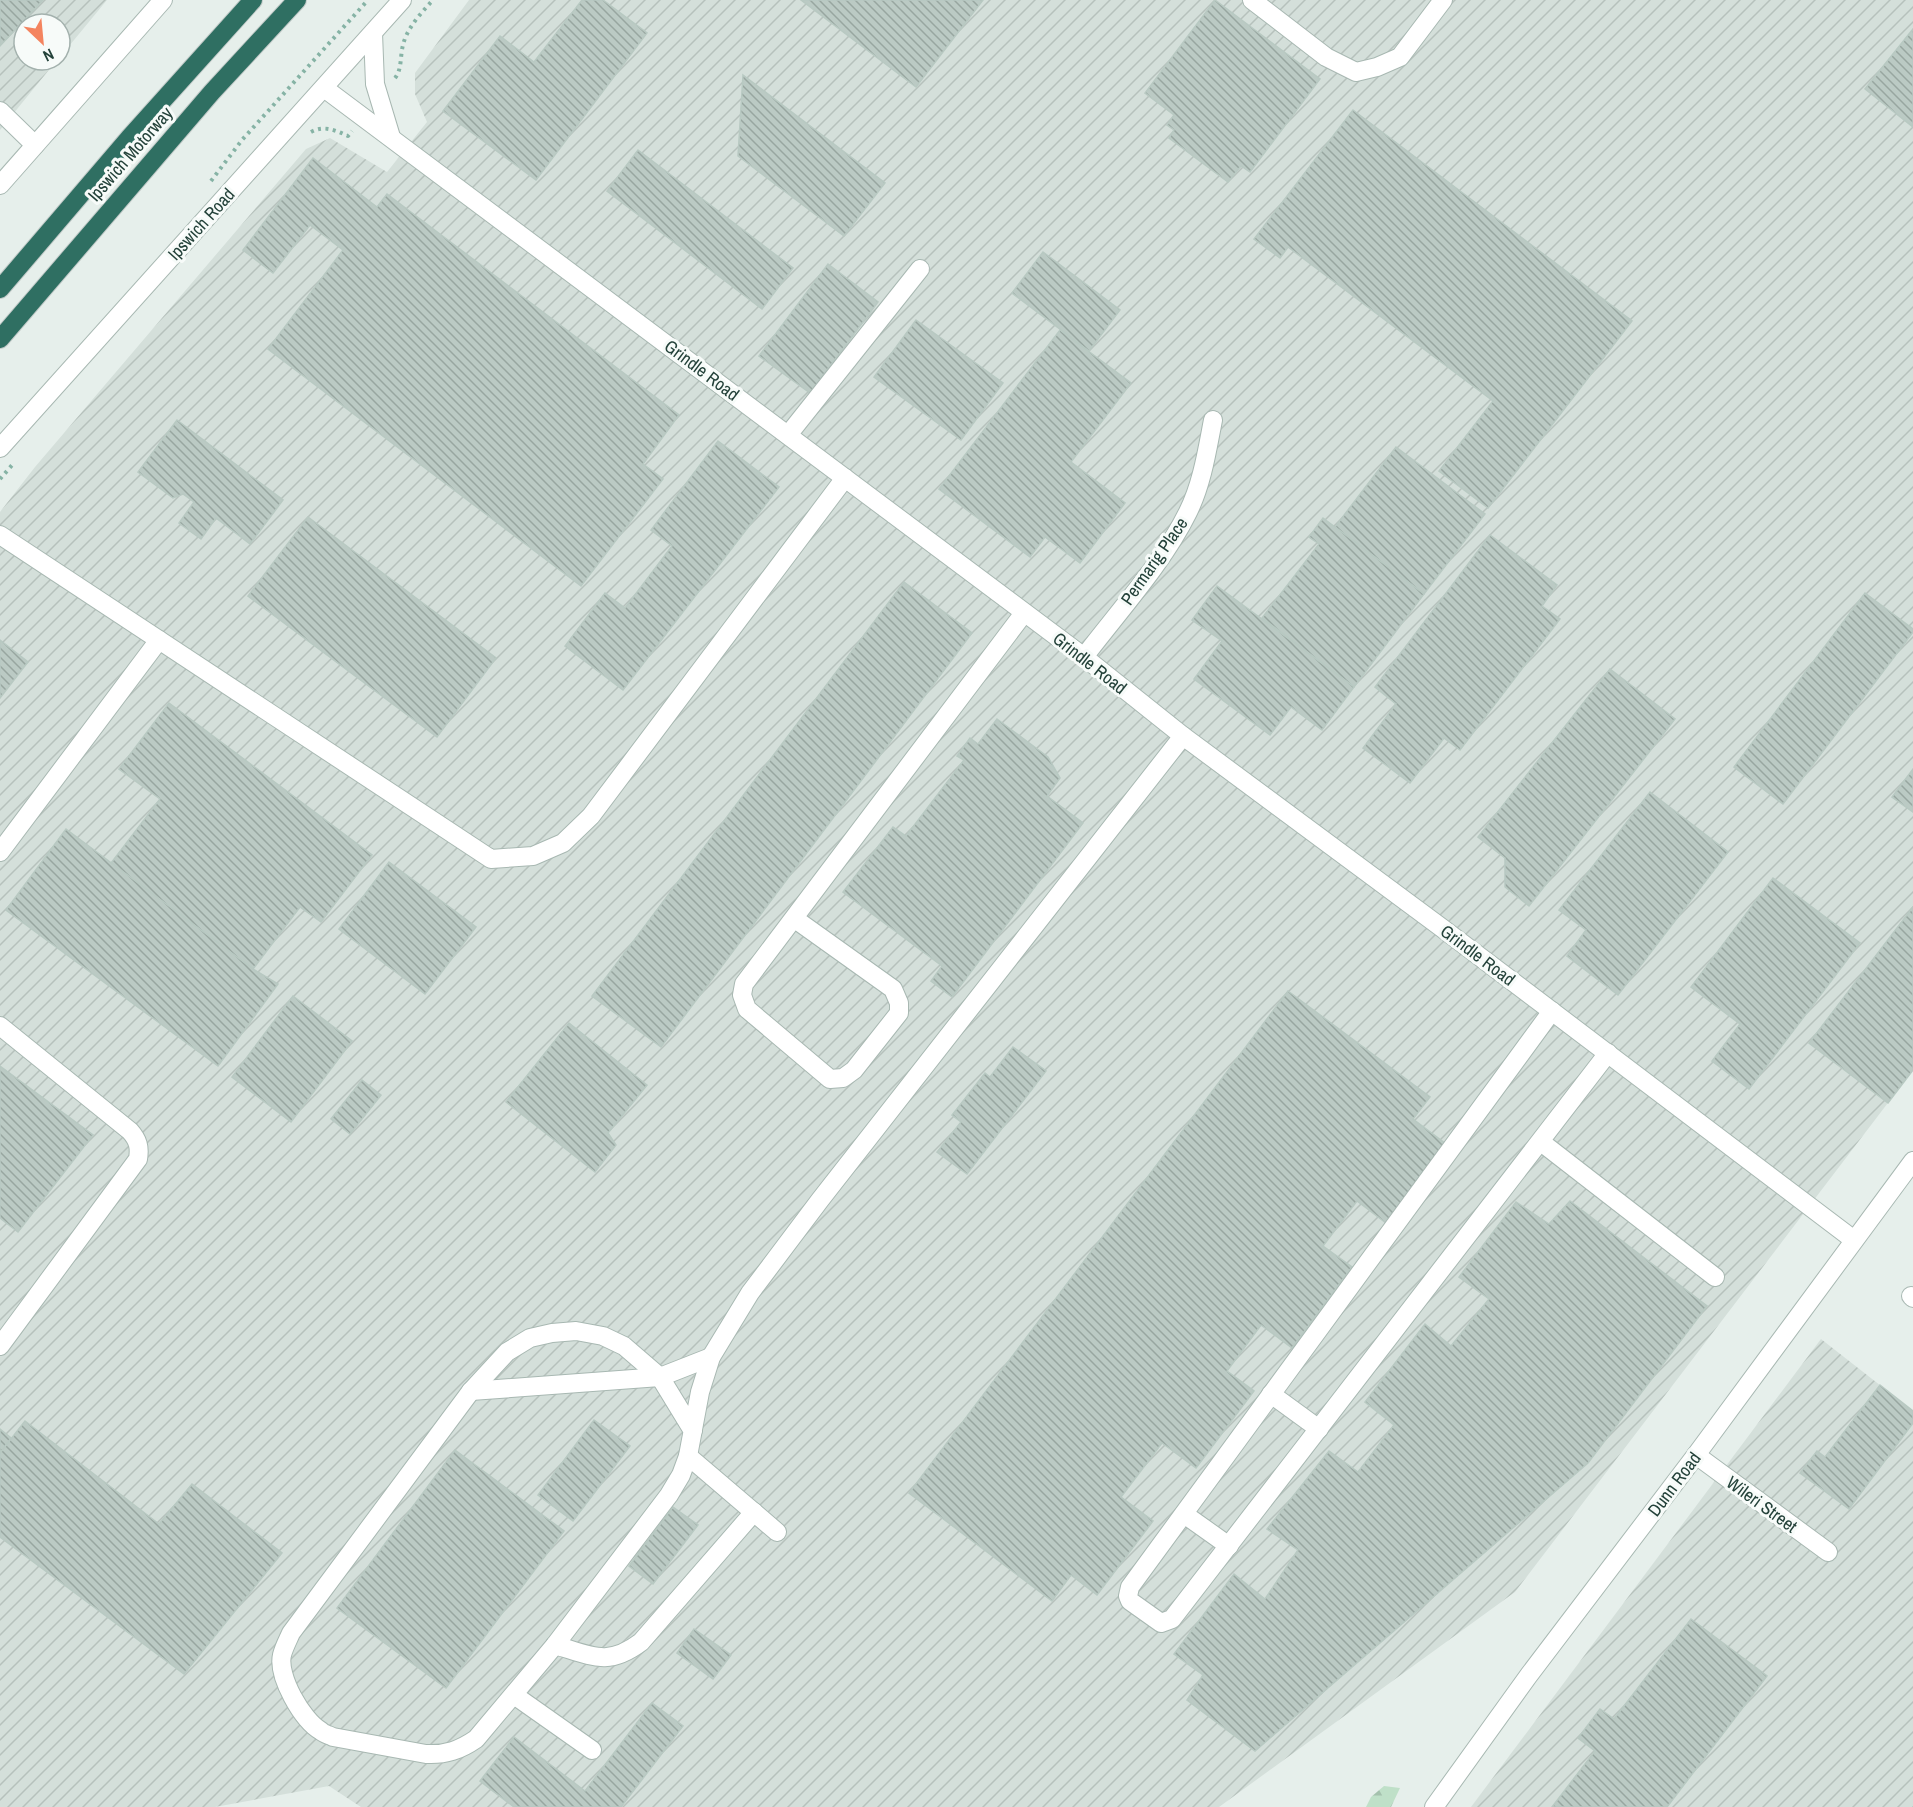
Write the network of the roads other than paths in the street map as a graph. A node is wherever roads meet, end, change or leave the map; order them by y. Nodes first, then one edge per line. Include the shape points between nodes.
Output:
1 (163, 0) edge
2 (253, 0) edge
3 (297, 0) edge
4 (402, 0) edge
5 (1252, 0) edge
6 (1443, 0) edge
7 (373, 33) junction
8 (324, 88) junction
9 (0, 111) edge
10 (391, 137) junction
11 (35, 145) junction
12 (0, 184) edge
13 (920, 269) dead end
14 (0, 289) edge
15 (0, 339) edge
16 (1213, 420) dead end
17 (788, 435) junction
18 (0, 448) edge
19 (845, 478) junction
20 (0, 535) edge
21 (1024, 613) junction
22 (159, 640) junction
23 (1084, 657) junction
24 (1183, 736) junction
25 (0, 852) edge
26 (795, 919) junction
27 (1552, 1011) junction
28 (0, 1026) edge
29 (1608, 1053) junction
30 (1541, 1142) junction
31 (1913, 1161) edge
32 (1854, 1240) junction
33 (1715, 1277) dead end
34 (0, 1346) edge
35 (711, 1357) junction
36 (660, 1377) junction
37 (471, 1391) junction
38 (1271, 1394) junction
39 (1319, 1429) junction
40 (693, 1431) junction
41 (1696, 1455) junction
42 (688, 1456) junction
43 (754, 1512) junction
44 (1184, 1514) junction
45 (777, 1532) dead end
46 (1229, 1546) junction
47 (1828, 1552) dead end
48 (555, 1645) junction
49 (514, 1695) junction
50 (592, 1750) dead end
51 (1434, 1807) edge

1 - 11 street
2 - 14 highway, Ipswich Motorway
3 - 15 highway, Ipswich Motorway via 197,109
4 - 7 street, Ipswich Road
5 - 6 street via 1326,57 1356,72 1400,57
7 - 8 street, Ipswich Road
7 - 10 street via 375,84
8 - 10 street, Grindle Road
8 - 18 street, Ipswich Road
9 - 11 street
10 - 17 street, Grindle Road
11 - 12 street
13 - 17 street
16 - 23 street, Permarig Place via 1189,512 1167,549
17 - 19 street, Grindle Road
19 - 21 street, Grindle Road
19 - 22 street via 591,816 563,843 533,856 491,859
20 - 22 street
21 - 23 street, Grindle Road
21 - 26 street
22 - 25 street
23 - 24 street, Grindle Road
24 - 27 street, Grindle Road
24 - 35 street via 820,1200 750,1293
26 - 26 street via 744,984 744,1002 747,1009 830,1079 843,1078 854,1070 899,1013 899,1003 893,989
27 - 29 street, Grindle Road
27 - 38 street
28 - 34 street via 130,1131 140,1149 138,1159
29 - 30 street
29 - 32 street, Grindle Road
30 - 33 street
30 - 39 street
31 - 32 street, Dunn Road
32 - 41 street, Dunn Road
35 - 36 street
35 - 40 street
36 - 37 street
36 - 37 street via 624,1346 603,1336 576,1331 530,1338 507,1352
36 - 40 street
37 - 49 street via 291,1633 282,1656 283,1672 307,1720 320,1731 333,1737 426,1754 441,1755 461,1749 476,1739
38 - 39 street
38 - 44 street
39 - 46 street
40 - 42 street
41 - 47 street, Wileri Street
41 - 51 street, Dunn Road
42 - 43 street
42 - 48 street via 669,1495
43 - 45 street
43 - 48 street via 641,1641 626,1653 596,1657
44 - 46 street
44 - 46 street via 1130,1587 1130,1601 1161,1623 1167,1622
48 - 49 street
49 - 50 street

